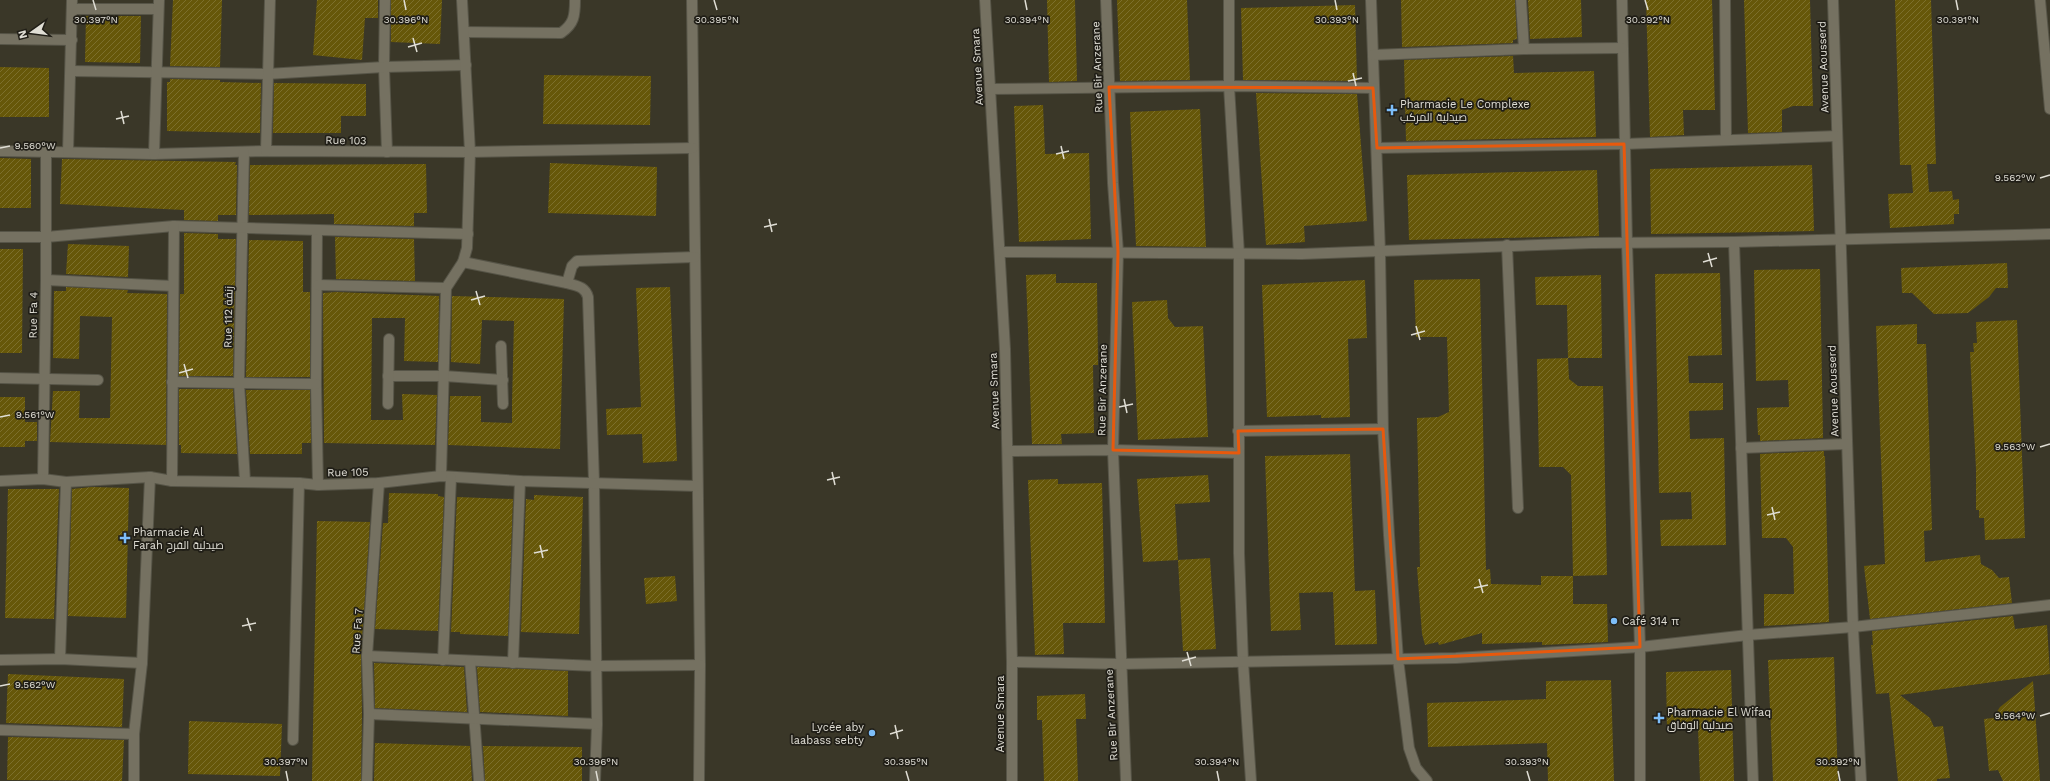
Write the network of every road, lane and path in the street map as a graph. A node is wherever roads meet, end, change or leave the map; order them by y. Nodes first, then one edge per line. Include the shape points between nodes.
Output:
1 (270, 0) edge
2 (385, 0) edge
3 (462, 0) edge
4 (575, 0) edge
5 (692, 0) edge
6 (985, 0) edge
7 (1106, 0) edge
8 (1229, 0) edge
9 (1371, 0) edge
10 (1521, 0) edge
11 (1622, 0) edge
12 (1724, 0) edge
13 (1833, 0) edge
14 (2040, 0) edge
15 (72, 4) edge
16 (159, 5) edge
17 (464, 32) junction
18 (0, 39) edge
19 (72, 40) junction
20 (1622, 48) junction
21 (1524, 49) junction
22 (1373, 55) junction
23 (466, 65) junction
24 (384, 67) junction
25 (71, 71) junction
26 (157, 73) junction
27 (267, 74) junction
28 (1230, 86) junction
29 (1109, 87) junction
30 (1373, 88) junction
31 (990, 89) junction
32 (2050, 109) edge
33 (1837, 136) junction
34 (1726, 139) junction
35 (1624, 144) junction
36 (693, 148) junction
37 (1377, 148) junction
38 (0, 151) edge
39 (266, 151) junction
40 (46, 152) junction
41 (68, 152) junction
42 (244, 152) junction
43 (387, 152) junction
44 (470, 152) junction
45 (154, 154) junction
46 (174, 226) junction
47 (241, 228) junction
48 (317, 230) junction
49 (468, 234) junction
50 (2050, 234) edge
51 (0, 237) edge
52 (46, 237) junction
53 (1840, 239) junction
54 (1734, 242) junction
55 (1626, 243) junction
56 (1507, 245) junction
57 (1000, 252) junction
58 (1118, 252) junction
59 (1380, 252) junction
60 (1239, 254) junction
61 (695, 257) junction
62 (463, 262) junction
63 (46, 280) junction
64 (567, 283) junction
65 (318, 285) junction
66 (174, 286) junction
67 (446, 288) junction
68 (389, 339) dead end
69 (501, 346) dead end
70 (388, 376) junction
71 (444, 376) junction
72 (0, 378) edge
73 (44, 378) junction
74 (98, 380) dead end
75 (503, 380) junction
76 (172, 382) junction
77 (239, 383) junction
78 (316, 384) junction
79 (388, 404) dead end
80 (503, 404) dead end
81 (1383, 429) junction
82 (1238, 431) junction
83 (1847, 444) junction
84 (1741, 448) junction
85 (1113, 450) junction
86 (1008, 451) junction
87 (1239, 453) junction
88 (150, 477) junction
89 (446, 477) junction
90 (43, 479) junction
91 (0, 481) edge
92 (172, 481) junction
93 (245, 481) junction
94 (520, 481) junction
95 (66, 482) junction
96 (299, 482) junction
97 (594, 482) junction
98 (379, 483) junction
99 (318, 485) junction
100 (697, 486) junction
101 (1518, 508) dead end
102 (2050, 605) edge
103 (1853, 627) junction
104 (1748, 635) junction
105 (1640, 647) junction
106 (367, 656) junction
107 (60, 659) junction
108 (1398, 659) junction
109 (0, 660) edge
110 (443, 660) junction
111 (470, 661) junction
112 (1243, 661) junction
113 (1012, 662) junction
114 (142, 663) junction
115 (513, 664) junction
116 (1121, 664) junction
117 (596, 666) junction
118 (700, 666) junction
119 (369, 714) junction
120 (473, 718) junction
121 (597, 724) junction
122 (0, 730) edge
123 (134, 734) junction
124 (293, 740) dead end
125 (134, 781) edge
126 (367, 781) edge
127 (479, 781) edge
128 (595, 781) edge
129 (699, 781) edge
130 (1012, 781) edge
131 (1126, 781) edge
132 (1251, 781) edge
133 (1427, 781) edge
134 (1640, 781) edge
135 (1753, 781) edge
136 (1861, 781) edge

1 - 27 street
2 - 24 street
3 - 17 street
4 - 17 street via 574,17 570,27 561,33
5 - 36 street
6 - 31 street, Avenue Smara
7 - 29 street, Rue Bir Anzerane
8 - 28 street
9 - 22 street
10 - 21 street
11 - 20 street
12 - 34 street
13 - 33 street, Avenue Aousserd
14 - 32 street
15 - 16 street
15 - 19 street
16 - 26 street
17 - 23 street
18 - 19 street
19 - 25 street
20 - 21 street
20 - 35 street
21 - 22 street
22 - 30 street
23 - 24 street
23 - 44 street
24 - 27 street
24 - 43 street
25 - 26 street
25 - 41 street
26 - 27 street
26 - 45 street
27 - 39 street
28 - 29 street
28 - 30 street
28 - 60 street
29 - 31 street
29 - 58 street, Rue Bir Anzerane
30 - 37 street
31 - 57 street, Avenue Smara
33 - 34 street
33 - 53 street, Avenue Aousserd
34 - 35 street
35 - 37 street
35 - 55 street
36 - 44 street, Rue 103
36 - 61 street
37 - 59 street
38 - 40 street, Rue 103
39 - 42 street, Rue 103
39 - 43 street, Rue 103
40 - 41 street, Rue 103
40 - 52 street, Rue Fa 4
41 - 45 street, Rue 103
42 - 45 street, Rue 103
42 - 47 street, Rue 112 زنقة
43 - 44 street, Rue 103
44 - 49 street
46 - 47 street
46 - 52 street
46 - 66 street
47 - 48 street
47 - 77 street, Rue 112 زنقة
48 - 49 street
48 - 65 street
49 - 62 street
50 - 53 street
51 - 52 street
52 - 63 street, Rue Fa 4
53 - 54 street
53 - 83 street, Avenue Aousserd
54 - 55 street
54 - 84 street
55 - 56 street
55 - 105 street
56 - 59 street
56 - 101 street
57 - 58 street
57 - 86 street, Avenue Smara
58 - 60 street
58 - 85 street, Rue Bir Anzerane
59 - 60 street
59 - 81 street
60 - 82 street
61 - 64 street via 577,261 572,266
61 - 100 street
62 - 64 street
62 - 67 street
63 - 66 street
63 - 73 street, Rue Fa 4
64 - 97 street via 582,287 588,297
65 - 67 street
65 - 78 street
66 - 76 street
67 - 71 street
68 - 70 street
69 - 75 street
70 - 71 street
70 - 79 street
71 - 75 street
71 - 89 street
72 - 73 street
73 - 74 street
73 - 90 street, Rue Fa 4
75 - 80 street
76 - 77 street
76 - 92 street
77 - 78 street
77 - 93 street, Rue 112 زنقة
78 - 99 street
81 - 82 street
81 - 108 street
82 - 87 street
83 - 84 street
83 - 103 street, Avenue Aousserd
84 - 104 street
85 - 86 street
85 - 87 street
85 - 116 street, Rue Bir Anzerane
86 - 113 street, Avenue Smara
87 - 112 street
88 - 92 street, Rue 105
88 - 95 street, Rue 105
88 - 114 street
89 - 94 street, Rue 105
89 - 98 street, Rue 105
89 - 110 street
90 - 91 street, Rue 105
90 - 95 street, Rue 105
92 - 93 street, Rue 105
93 - 96 street, Rue 105
94 - 97 street, Rue 105
94 - 115 street
95 - 107 street
96 - 99 street, Rue 105
96 - 124 street
97 - 100 street, Rue 105
97 - 117 street
98 - 99 street, Rue 105
98 - 106 street, Rue Fa 7
100 - 118 street
102 - 103 street
103 - 104 street
103 - 136 street, Avenue Aousserd
104 - 105 street
104 - 135 street
105 - 108 street
105 - 134 street
106 - 110 street
106 - 119 street, Rue Fa 7
107 - 109 street
107 - 114 street
108 - 112 street
108 - 133 street via 1409,748 1416,768
110 - 111 street
111 - 115 street
111 - 120 street
112 - 116 street
112 - 132 street
113 - 116 street
113 - 130 street, Avenue Smara
114 - 123 street
115 - 117 street
116 - 131 street, Rue Bir Anzerane
117 - 118 street
117 - 121 street
118 - 129 street
119 - 120 street
119 - 126 street, Rue Fa 7
120 - 121 street
120 - 127 street
121 - 128 street
122 - 123 street
123 - 125 street

